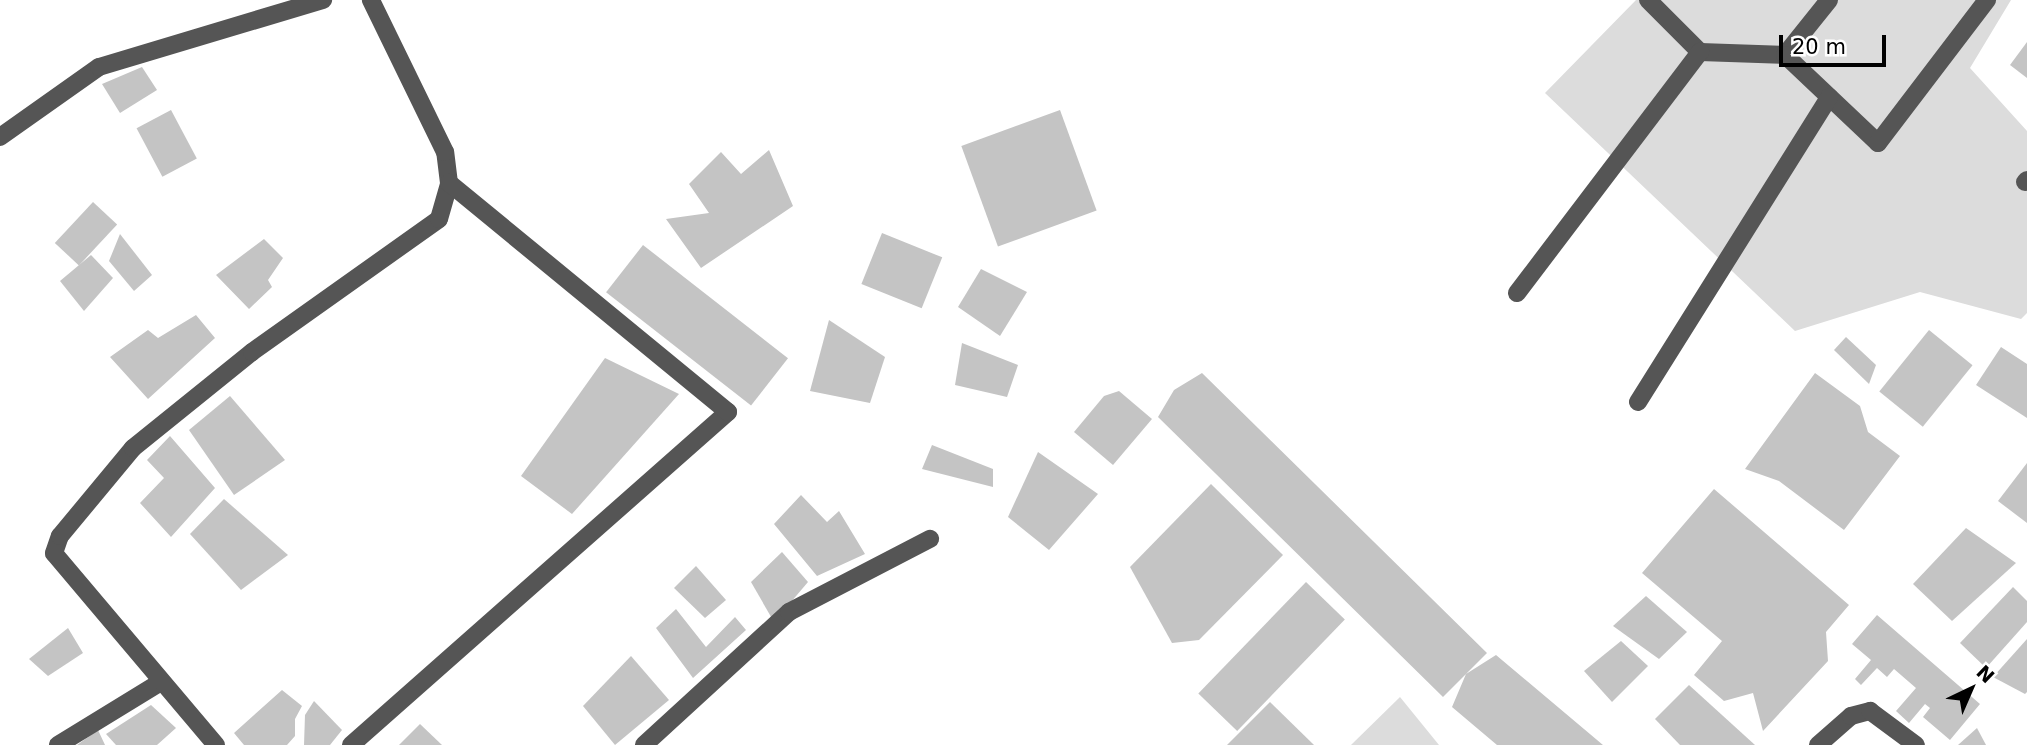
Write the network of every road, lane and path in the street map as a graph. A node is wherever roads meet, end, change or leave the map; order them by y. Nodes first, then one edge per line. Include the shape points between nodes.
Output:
1 (323, 0) edge
2 (371, 0) edge
3 (1648, 0) edge
4 (1829, 0) edge
5 (1987, 0) edge
6 (1700, 52) junction
7 (1785, 55) junction
8 (1829, 97) junction
9 (0, 137) edge
10 (449, 183) junction
11 (1517, 293) dead end
12 (1638, 402) dead end
13 (930, 539) dead end
14 (161, 682) junction
15 (58, 745) edge
16 (216, 745) edge
17 (351, 745) edge
18 (644, 745) edge
19 (1818, 745) edge
20 (1916, 745) edge

1 - 9 street via 99,66
2 - 10 street via 440,138
3 - 6 street
4 - 7 street
5 - 8 street via 1878,143
6 - 7 street
6 - 11 street
7 - 8 street
8 - 12 street
10 - 14 street via 439,219 252,352 133,448 60,536 56,561
10 - 17 street via 728,412
13 - 18 street via 789,612
14 - 15 street
14 - 16 street
19 - 20 street via 1851,716 1870,711

